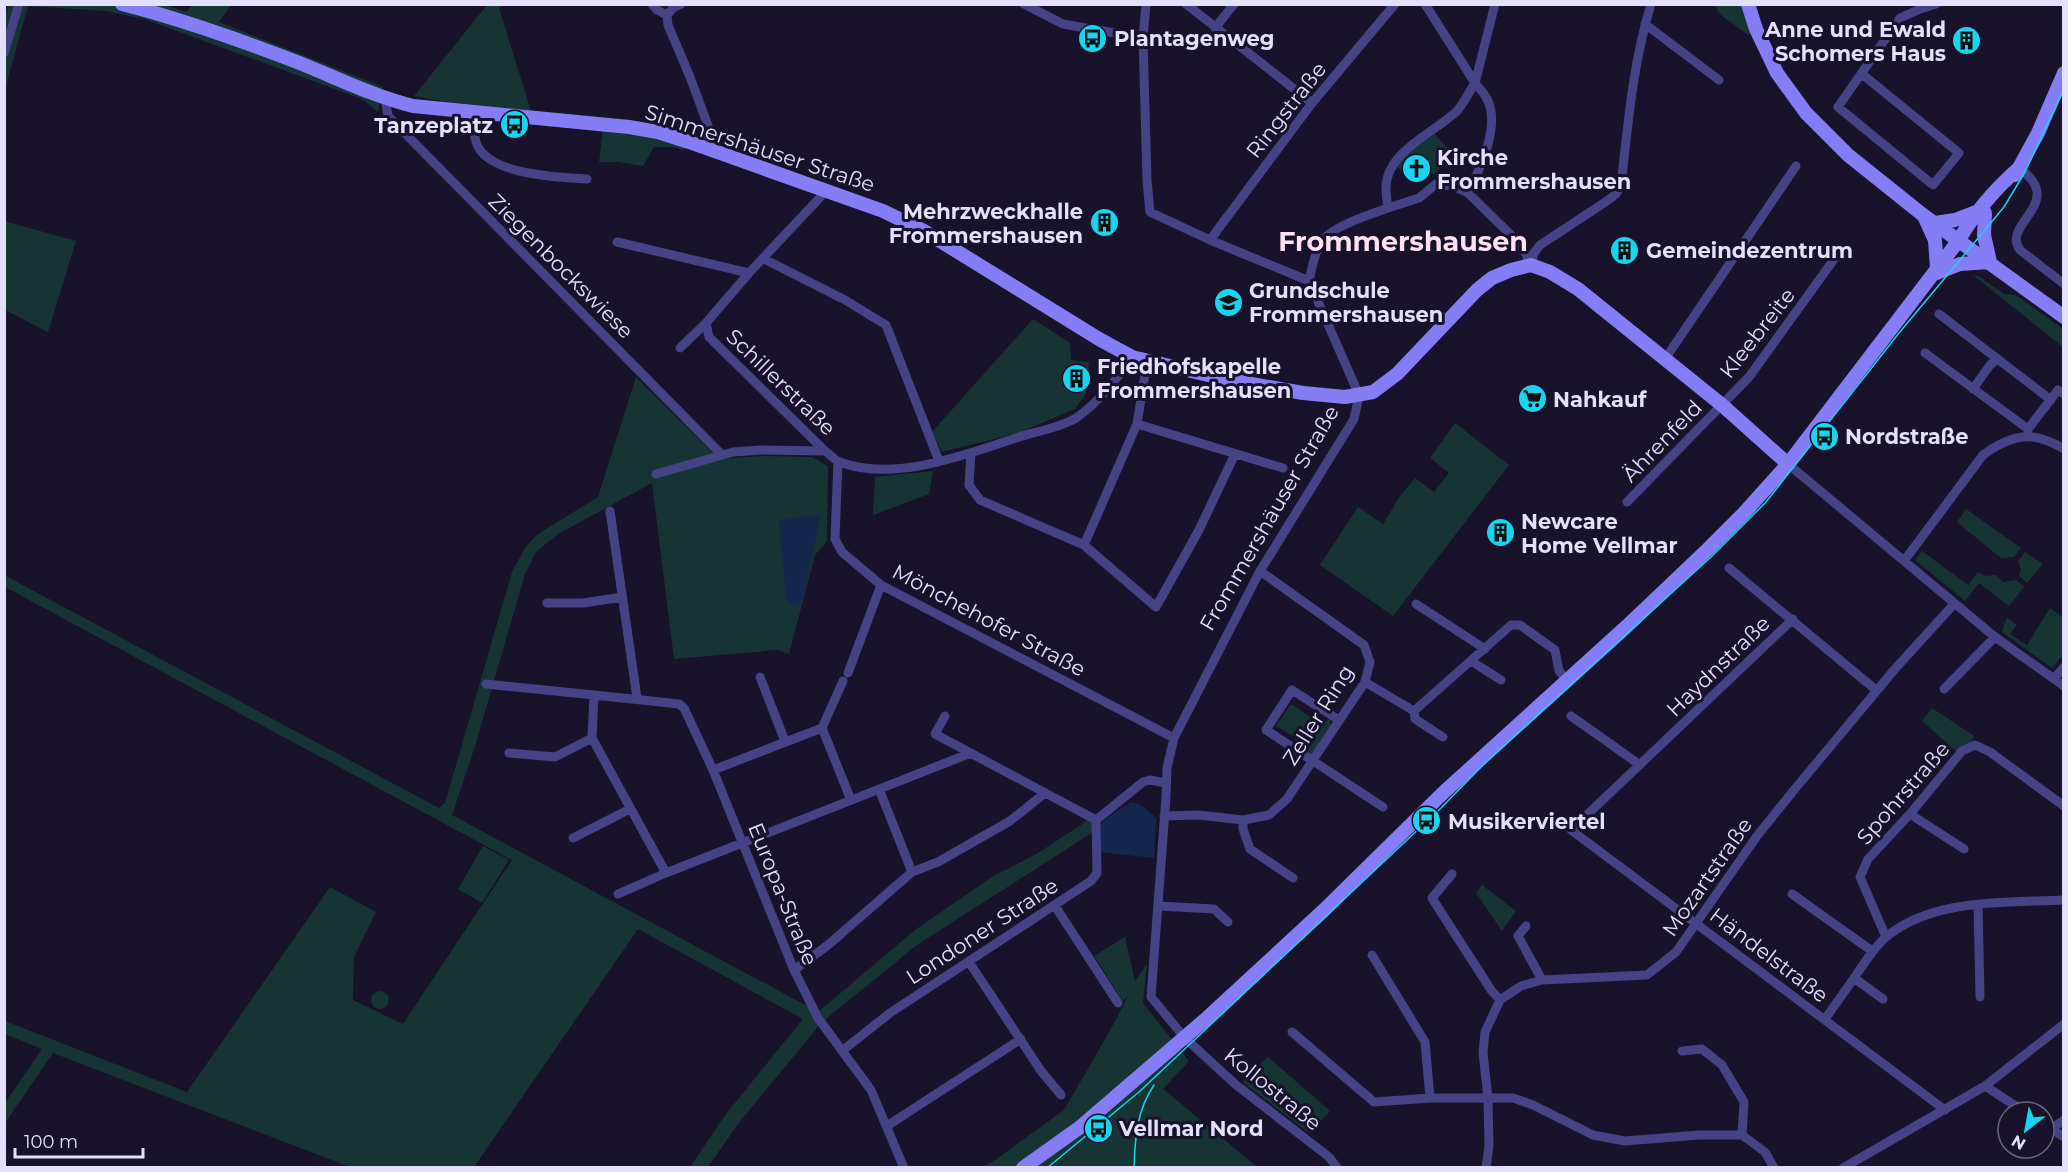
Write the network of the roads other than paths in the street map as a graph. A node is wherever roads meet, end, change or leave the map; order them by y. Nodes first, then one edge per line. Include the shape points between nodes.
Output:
1 (19, 4) edge
2 (122, 4) edge
3 (652, 4) edge
4 (681, 4) edge
5 (1024, 4) edge
6 (1146, 4) edge
7 (1186, 4) edge
8 (1234, 4) edge
9 (1395, 4) edge
10 (1425, 4) edge
11 (1495, 4) edge
12 (1651, 4) edge
13 (1748, 4) edge
14 (1936, 4) edge
15 (668, 15) junction
16 (1645, 24) junction
17 (1215, 28) junction
18 (1143, 38) junction
19 (4, 53) edge
20 (1862, 74) junction
21 (2063, 74) edge
22 (1719, 80) dead end
23 (1475, 83) junction
24 (385, 98) junction
25 (1311, 103) junction
26 (475, 113) junction
27 (711, 150) junction
28 (1796, 166) dead end
29 (2019, 168) junction
30 (587, 179) dead end
31 (827, 190) junction
32 (1468, 193) junction
33 (1388, 208) junction
34 (1981, 213) junction
35 (1929, 219) junction
36 (1210, 240) junction
37 (1959, 240) junction
38 (617, 242) dead end
39 (1840, 251) dead end
40 (764, 259) junction
41 (1989, 262) junction
42 (1531, 265) junction
43 (1935, 272) junction
44 (749, 273) junction
45 (1309, 281) junction
46 (2064, 284) edge
47 (1939, 314) dead end
48 (2064, 316) edge
49 (706, 323) junction
50 (680, 348) dead end
51 (1925, 353) dead end
52 (1132, 357) junction
53 (1665, 359) junction
54 (1997, 359) junction
55 (1147, 362) junction
56 (1973, 389) junction
57 (1357, 391) junction
58 (2064, 394) edge
59 (2051, 400) junction
60 (1722, 405) junction
61 (1137, 424) junction
62 (2028, 433) junction
63 (1764, 442) junction
64 (1803, 444) junction
65 (2064, 449) edge
66 (825, 450) junction
67 (971, 453) junction
68 (722, 454) junction
69 (1235, 454) junction
70 (838, 461) junction
71 (939, 461) junction
72 (1788, 464) junction
73 (1283, 468) dead end
74 (656, 474) dead end
75 (1627, 502) dead end
76 (610, 511) dead end
77 (1084, 545) junction
78 (1904, 561) junction
79 (1729, 568) dead end
80 (1260, 572) junction
81 (881, 585) junction
82 (622, 597) junction
83 (547, 603) dead end
84 (1416, 604) dead end
85 (1954, 604) junction
86 (1793, 619) junction
87 (1995, 638) junction
88 (1485, 649) junction
89 (1472, 661) junction
90 (2064, 667) edge
91 (760, 677) dead end
92 (2054, 679) junction
93 (1501, 680) dead end
94 (1567, 680) junction
95 (1365, 681) junction
96 (486, 684) dead end
97 (2064, 686) edge
98 (1944, 688) dead end
99 (1876, 690) junction
100 (594, 695) junction
101 (638, 698) junction
102 (1414, 711) junction
103 (945, 716) dead end
104 (1571, 716) dead end
105 (1339, 720) junction
106 (822, 728) junction
107 (1443, 737) dead end
108 (592, 738) junction
109 (1174, 738) junction
110 (785, 741) junction
111 (510, 753) dead end
112 (971, 753) junction
113 (1313, 760) junction
114 (1640, 765) junction
115 (713, 770) junction
116 (1166, 783) junction
117 (879, 789) junction
118 (1044, 793) junction
119 (852, 800) junction
120 (2064, 806) edge
121 (1383, 807) dead end
122 (630, 809) junction
123 (1910, 814) junction
124 (1164, 816) junction
125 (1243, 819) junction
126 (1096, 820) junction
127 (1570, 830) joint
128 (573, 838) dead end
129 (742, 843) junction
130 (1964, 849) dead end
131 (912, 872) junction
132 (666, 873) junction
133 (1452, 874) dead end
134 (1293, 878) dead end
135 (618, 894) dead end
136 (1791, 894) dead end
137 (2064, 900) edge
138 (1978, 905) junction
139 (1054, 906) junction
140 (1158, 906) junction
141 (1228, 922) dead end
142 (1697, 924) junction
143 (1526, 926) dead end
144 (1886, 937) junction
145 (1872, 951) junction
146 (1372, 955) dead end
147 (969, 962) junction
148 (794, 970) junction
149 (1854, 978) junction
150 (1542, 980) junction
151 (1980, 997) dead end
152 (1883, 999) dead end
153 (1500, 1000) junction
154 (1118, 1003) dead end
155 (1825, 1019) junction
156 (2064, 1024) edge
157 (1292, 1032) dead end
158 (1185, 1038) junction
159 (1020, 1039) junction
160 (843, 1051) junction
161 (1682, 1052) dead end
162 (1985, 1086) junction
163 (1061, 1095) dead end
164 (1430, 1098) junction
165 (1488, 1098) junction
166 (2007, 1100) edge
167 (1945, 1110) junction
168 (887, 1126) junction
169 (1742, 1135) junction
170 (904, 1167) edge
171 (1023, 1167) edge
172 (1337, 1167) edge
173 (1486, 1167) edge
174 (1774, 1167) edge
175 (1843, 1167) edge

1 - 19 street
2 - 24 street, Simmershäuser Straße via 197,26
3 - 15 street
4 - 15 street
5 - 18 street via 1063,24
6 - 18 street
7 - 17 street
8 - 17 street
9 - 25 street, Ringstraße
10 - 23 street
11 - 23 street
12 - 16 street
13 - 35 street via 1777,73 1806,112 1848,155
14 - 20 street via 1900,18
15 - 27 street via 668,26 713,139
16 - 22 street
16 - 42 street via 1621,185 1607,201 1540,245
17 - 25 street
18 - 36 street via 1150,212
20 - 20 street via 1838,107 1933,185 1959,153
21 - 29 street via 2043,125
23 - 32 street via 1487,99 1490,126 1487,149
23 - 33 street via 1458,110 1392,164 1385,188
24 - 26 street, Simmershäuser Straße via 413,106
24 - 68 street, Ziegenbockswiese via 388,116
25 - 36 street, Ringstraße
26 - 27 street, Simmershäuser Straße via 629,127 658,132
26 - 30 street via 476,144 487,158 530,173
27 - 31 street, Simmershäuser Straße
28 - 53 street
29 - 34 street
29 - 46 street via 2032,177 2038,196 2016,237 2016,245
31 - 40 street, Schillerstraße
31 - 52 street, Simmershäuser Straße via 924,231
32 - 33 street via 1436,183 1419,198
32 - 42 street via 1522,246
33 - 45 street via 1325,237
34 - 35 street via 1955,220
34 - 37 street
34 - 41 street
35 - 37 street
35 - 43 street via 1935,240
36 - 45 street
37 - 41 street
37 - 43 street
38 - 44 street
39 - 60 street, Kleebreite via 1776,343
40 - 44 street, Schillerstraße
40 - 71 street via 886,325
41 - 43 street via 1960,264
41 - 48 street
42 - 53 street via 1578,289
42 - 57 street, Frommershäuser Straße via 1492,278 1391,380 1373,392
43 - 64 street
44 - 49 street, Schillerstraße
45 - 57 street
47 - 54 street
49 - 50 street, Schillerstraße
49 - 66 street, Schillerstraße via 709,337
51 - 56 street
52 - 55 street, Simmershäuser Straße
52 - 67 street via 1094,404 1074,419
53 - 60 street
54 - 56 street
54 - 59 street
55 - 57 street, Simmershäuser Straße via 1303,393 1332,396
55 - 61 street
56 - 62 street
57 - 80 street, Frommershäuser Straße via 1354,419
58 - 59 street via 2058,390
59 - 62 street
60 - 63 street
60 - 75 street, Ährenfeld
61 - 69 street
61 - 77 street
62 - 65 street
62 - 78 street via 2000,443 1983,455
63 - 64 street via 1783,448
63 - 72 street
64 - 72 street
66 - 68 street
66 - 70 street, Schillerstraße
67 - 71 street
67 - 77 street via 969,486 980,500
68 - 74 street
69 - 73 street
69 - 77 street via 1156,607
70 - 71 street via 869,468 894,468
70 - 81 street, Mönchehofer Straße via 835,538 842,552
72 - 78 street
72 - 94 street via 1708,549
76 - 82 street
78 - 85 street
79 - 86 street
80 - 95 street, Zeller Ring via 1364,645 1370,662
80 - 109 street, Frommershäuser Straße
81 - 106 street
81 - 109 street, Mönchehofer Straße
82 - 83 street
82 - 101 street
84 - 88 street
85 - 87 street
85 - 99 street, Mozartstraße
86 - 99 street, Haydnstraße
86 - 114 street, Haydnstraße
87 - 92 street
87 - 98 street
88 - 89 street
88 - 94 street via 1511,625 1520,624 1555,651 1559,671
89 - 93 street
89 - 102 street
90 - 92 street
91 - 110 street
92 - 97 street
94 - 158 street
95 - 102 street
95 - 105 street, Zeller Ring
96 - 100 street, Europa-Straße
99 - 142 street, Mozartstraße via 1757,836
100 - 101 street, Europa-Straße
100 - 108 street
101 - 115 street, Europa-Straße via 684,708
102 - 107 street via 1415,719
103 - 112 street via 935,734
104 - 114 street
105 - 113 street, Zeller Ring
105 - 113 street via 1292,690 1266,730
106 - 110 street
106 - 119 street
108 - 111 street via 555,757
108 - 122 street
109 - 116 street, Frommershäuser Straße
110 - 115 street
112 - 117 street
112 - 118 street
113 - 121 street
113 - 125 street, Zeller Ring via 1287,799 1269,816
114 - 127 street, Haydnstraße
115 - 129 street, Europa-Straße
116 - 124 street, Frommershäuser Straße
116 - 126 street via 1143,782
117 - 119 street
117 - 131 street
118 - 126 street
118 - 131 street via 1010,821 938,862
119 - 129 street
120 - 123 street, Spohrstraße via 1975,745 1962,751
122 - 128 street
122 - 132 street
123 - 130 street
123 - 144 street, Spohrstraße via 1868,858 1860,877
124 - 125 street, Zeller Ring
124 - 140 street, Frommershäuser Straße
125 - 134 street via 1250,849
126 - 139 street, Londoner Straße via 1097,873
127 - 142 street, Händelstraße
129 - 132 street
129 - 148 street, Europa-Straße
131 - 148 street
132 - 135 street
133 - 153 street via 1432,898
136 - 145 street
137 - 138 street
138 - 144 street via 1947,909 1917,919
138 - 151 street
139 - 147 street, Londoner Straße
139 - 154 street
140 - 141 street via 1214,909
140 - 158 street, Frommershäuser Straße via 1151,997
142 - 150 street, Mozartstraße via 1676,952 1647,975
142 - 155 street, Händelstraße
143 - 150 street via 1518,936
144 - 145 street
145 - 149 street
146 - 164 street via 1425,1042
147 - 159 street
147 - 160 street, Londoner Straße via 890,1013
148 - 160 street, Europa-Straße via 818,1018
149 - 152 street
149 - 155 street
150 - 153 street, Mozartstraße
153 - 165 street via 1485,1032
155 - 167 street, Händelstraße
156 - 162 street
157 - 164 street via 1374,1102
158 - 171 street via 1079,1128
158 - 172 street, Kollostraße
159 - 163 street
159 - 168 street
160 - 168 street, Europa-Straße via 871,1090
161 - 169 street via 1702,1049 1722,1065 1744,1102
162 - 166 street
162 - 167 street
164 - 165 street
165 - 169 street via 1514,1098 1593,1135 1625,1141
165 - 173 street
167 - 175 street
168 - 170 street, Europa-Straße
169 - 174 street via 1765,1152

